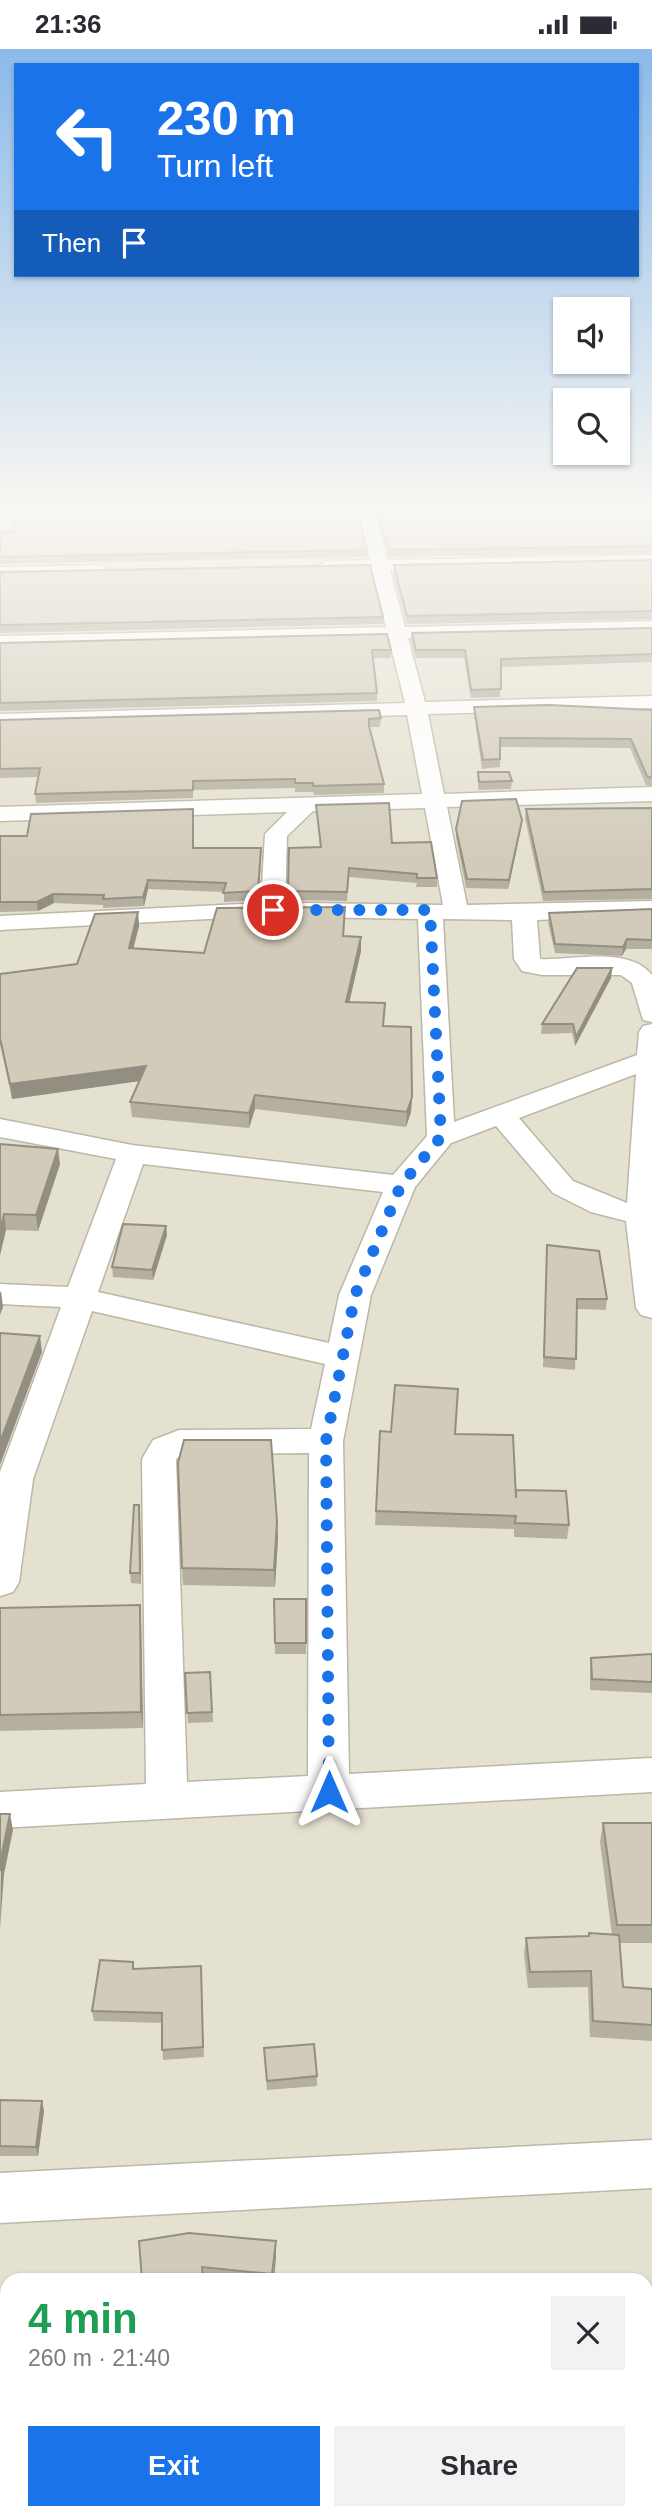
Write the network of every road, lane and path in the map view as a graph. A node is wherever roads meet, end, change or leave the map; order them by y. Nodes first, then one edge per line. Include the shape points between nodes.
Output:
1 (397, 626) edge
2 (652, 627) edge
3 (398, 631) junction
4 (0, 642) edge
5 (652, 702) edge
6 (416, 707) junction
7 (0, 720) edge
8 (652, 794) edge
9 (436, 799) junction
10 (306, 806) junction
11 (0, 814) edge
12 (652, 908) edge
13 (273, 910) junction
14 (443, 910) junction
15 (524, 913) junction
16 (0, 923) edge
17 (652, 1014) edge
18 (651, 1046) edge
19 (501, 1115) junction
20 (0, 1128) edge
21 (441, 1137) junction
22 (132, 1154) junction
23 (401, 1185) junction
24 (647, 1217) edge
25 (0, 1294) edge
26 (80, 1298) junction
27 (652, 1308) edge
28 (342, 1357) junction
29 (326, 1441) junction
30 (6, 1500) edge
31 (0, 1582) edge
32 (652, 1775) edge
33 (329, 1792) junction
34 (167, 1801) junction
35 (0, 1810) edge
36 (652, 2164) edge
37 (0, 2198) edge

1 - 3 street
2 - 3 street
3 - 4 street
3 - 6 street
5 - 6 street
6 - 7 street
6 - 9 street
8 - 9 street
9 - 10 street
9 - 14 street
10 - 11 street
10 - 13 street via 276,834
12 - 15 street
13 - 14 street
13 - 16 street
14 - 15 street
14 - 21 street
15 - 17 street via 531,966 620,967 637,972 646,985
18 - 19 street
18 - 24 street
19 - 21 street
19 - 24 street via 563,1188 602,1206
20 - 22 street
21 - 23 street
22 - 23 street
22 - 26 street
23 - 28 street via 355,1295
24 - 27 street
25 - 26 street
26 - 28 street
26 - 30 street
28 - 29 street
29 - 33 street
29 - 34 street via 179,1442 165,1449 159,1459
30 - 31 street
32 - 33 street
33 - 34 street
34 - 35 street
36 - 37 street

